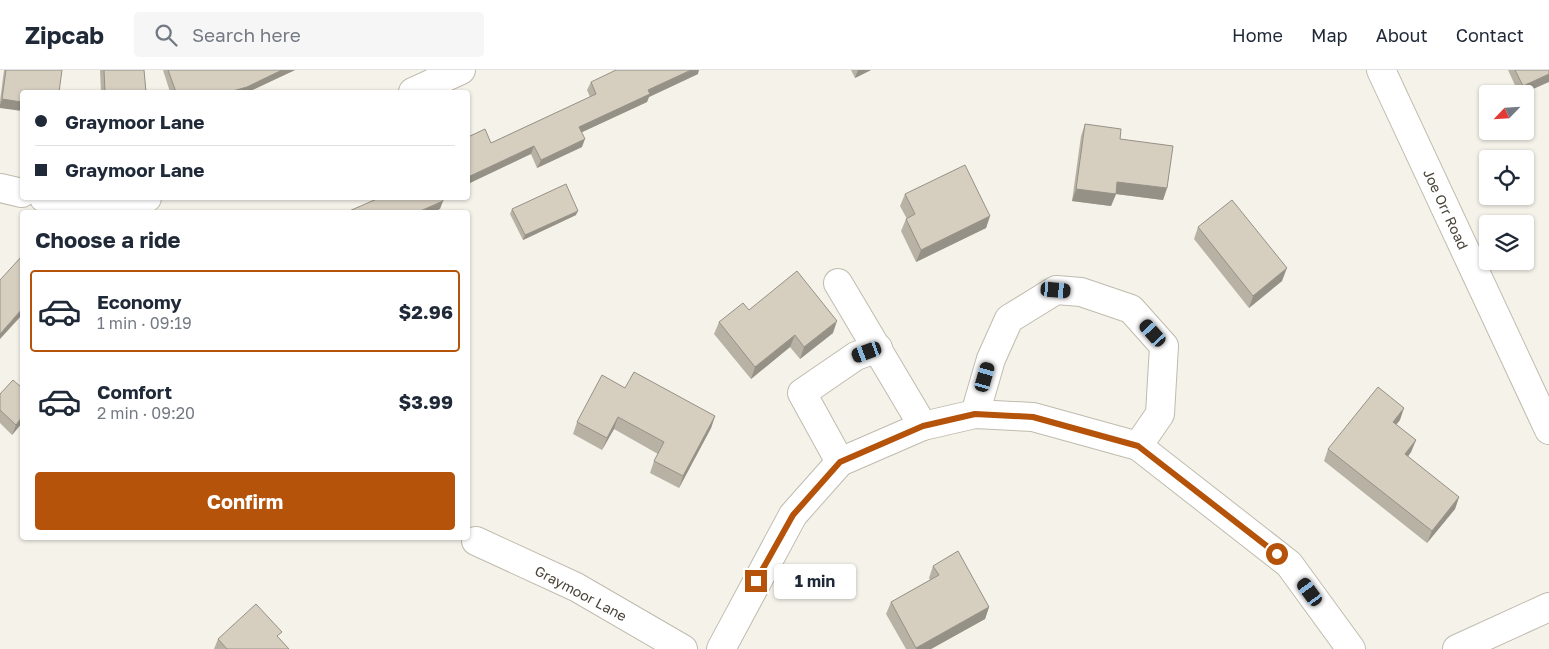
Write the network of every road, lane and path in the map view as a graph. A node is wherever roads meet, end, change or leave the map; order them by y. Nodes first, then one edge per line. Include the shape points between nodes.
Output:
1 (461, 70) edge
2 (1381, 70) edge
3 (417, 90) edge
4 (0, 188) edge
5 (20, 193) edge
6 (838, 283) dead end
7 (878, 348) junction
8 (975, 414) junction
9 (923, 426) junction
10 (1549, 430) edge
11 (1138, 446) junction
12 (840, 462) junction
13 (476, 541) dead end
14 (1549, 607) edge
15 (683, 649) edge
16 (721, 649) edge
17 (1351, 649) edge
18 (1456, 649) edge

1 - 3 street
2 - 10 street, Joe Orr Road
4 - 5 street
6 - 7 street
7 - 9 street
7 - 12 street via 856,356 802,393
8 - 9 street
8 - 11 street via 1033,417
8 - 11 street via 991,359 1010,319 1056,290 1080,292 1131,309 1164,346 1160,414
9 - 12 street
11 - 17 street via 1289,564
12 - 16 street via 793,515
13 - 15 street, Graymoor Lane via 576,587
14 - 18 street

